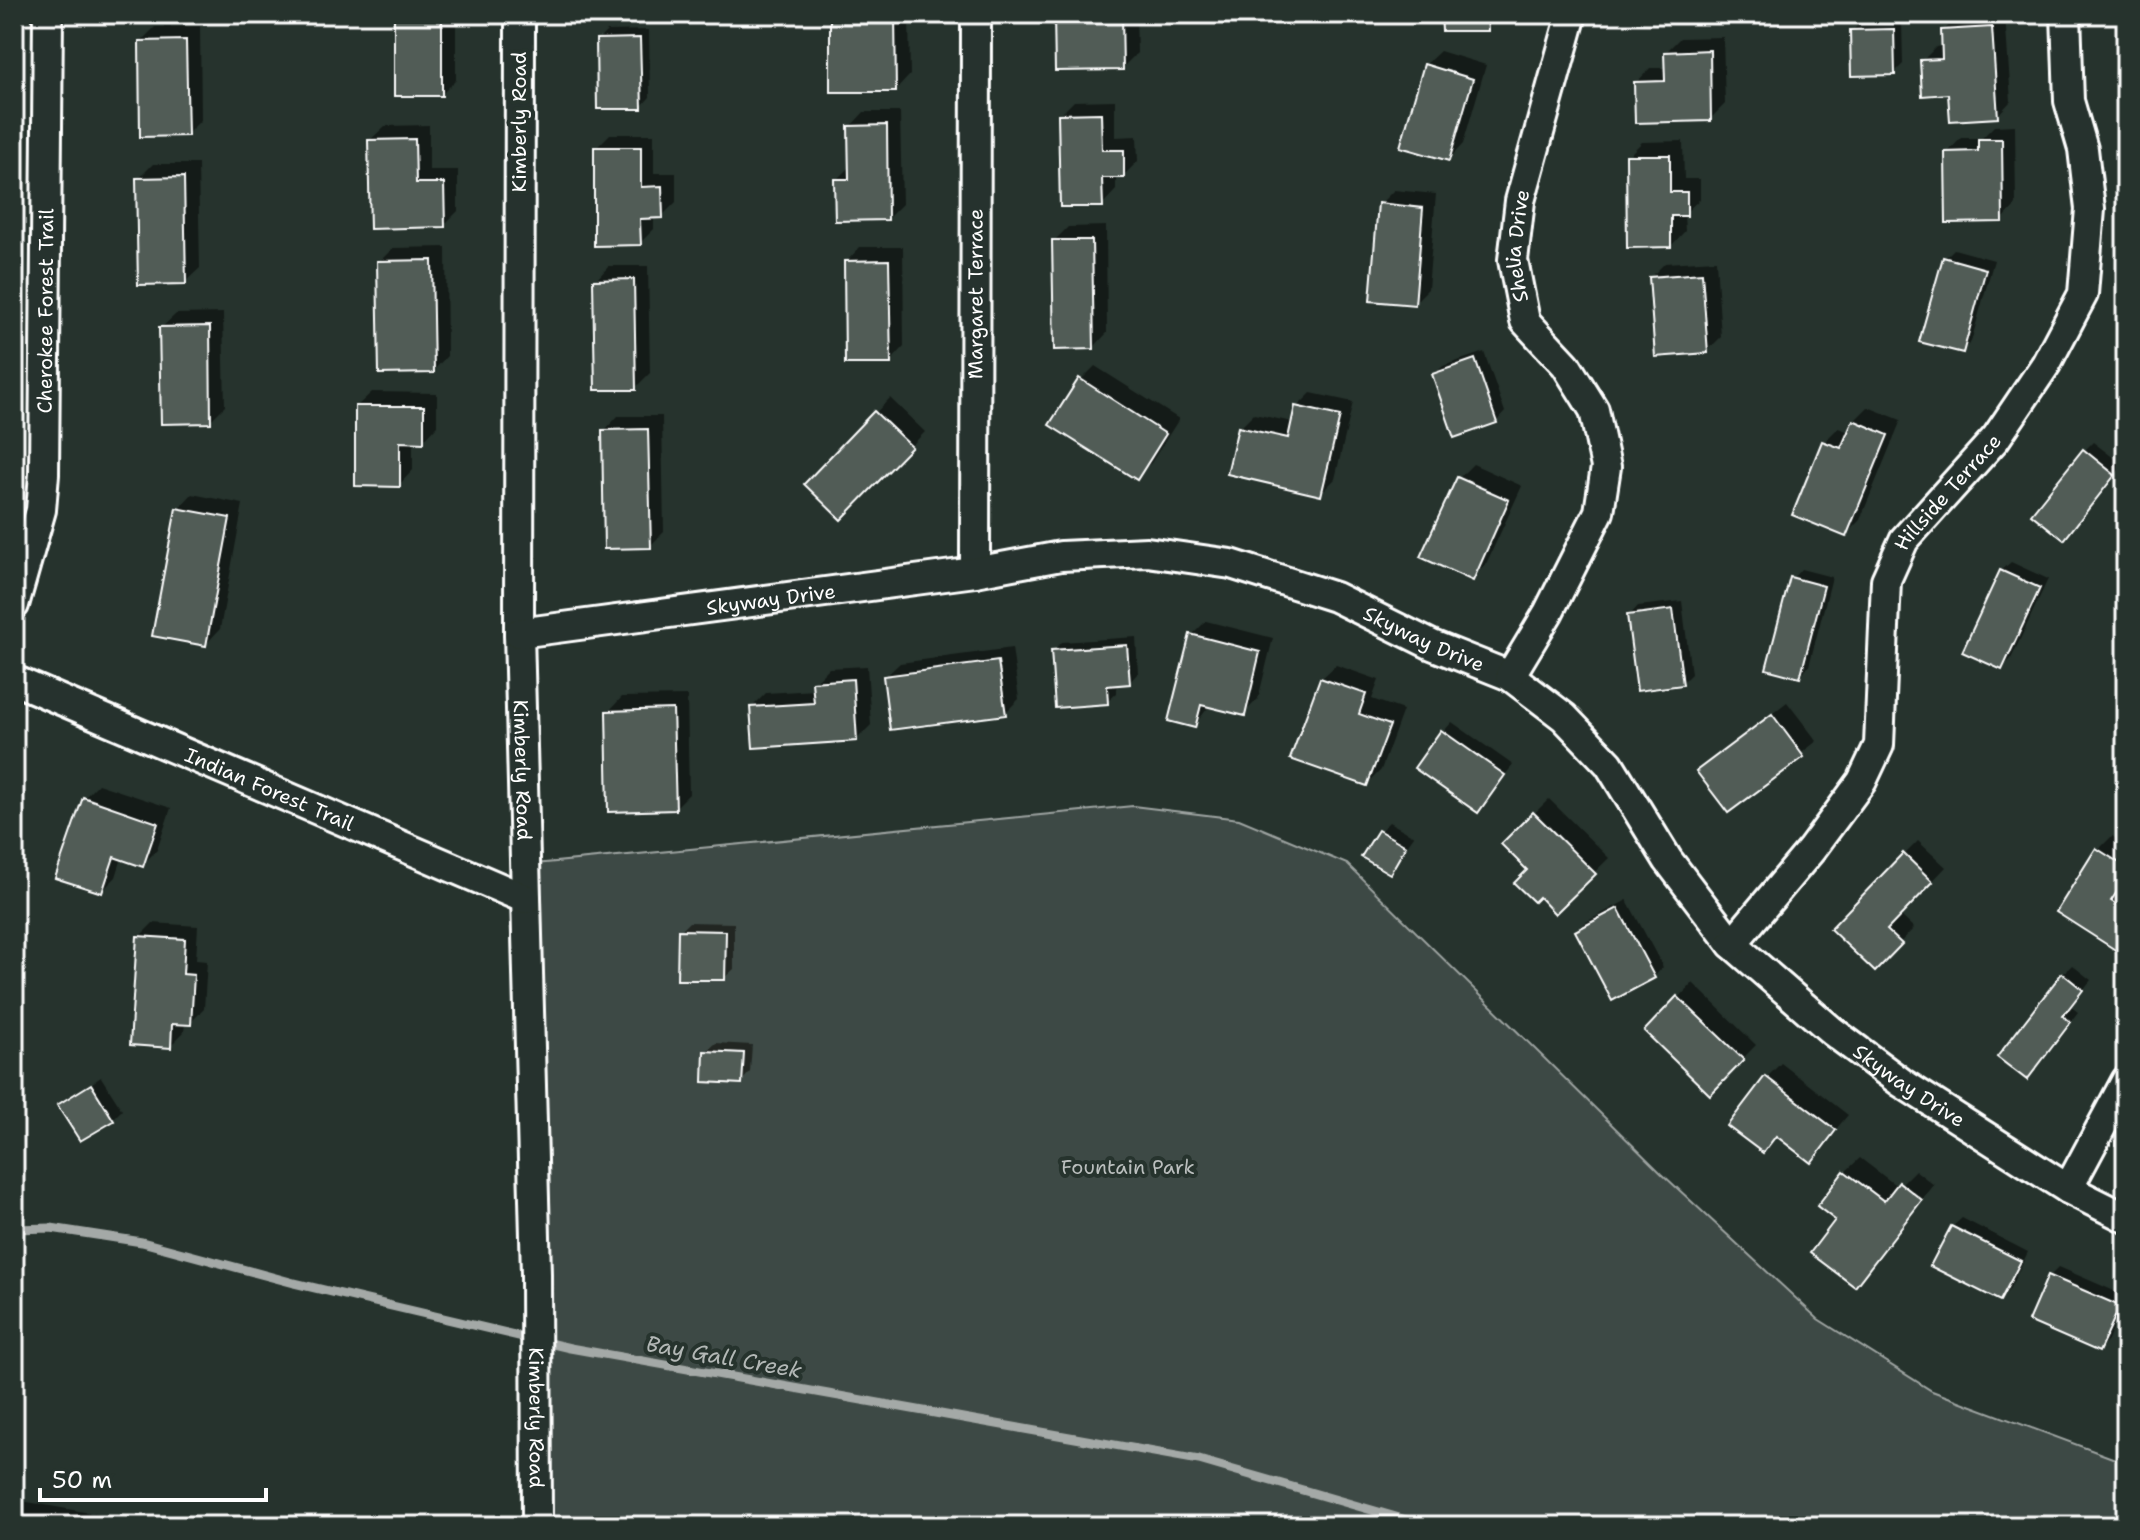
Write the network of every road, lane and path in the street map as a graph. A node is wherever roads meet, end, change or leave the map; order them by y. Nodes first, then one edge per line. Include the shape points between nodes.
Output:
1 (48, 14) edge
2 (520, 14) edge
3 (976, 14) edge
4 (1572, 14) edge
5 (2066, 14) edge
6 (975, 572) junction
7 (14, 605) edge
8 (519, 633) junction
9 (1510, 676) junction
10 (14, 680) edge
11 (526, 899) junction
12 (1732, 944) junction
13 (2126, 1081) edge
14 (2068, 1189) junction
15 (2126, 1218) edge
16 (537, 1526) edge

1 - 7 street, Cherokee Forest Trail via 44,474 41,510
2 - 8 street, Kimberly Road
3 - 6 street, Margaret Terrace
4 - 9 street, Shelia Drive via 1520,201 1513,260 1525,321 1566,365 1594,410 1606,467 1599,512
5 - 12 street, Hillside Terrace via 2069,101 2083,149 2090,209 2083,294 2046,364 1996,438 1904,540 1886,580 1879,745 1853,793
6 - 8 street, Skyway Drive
6 - 9 street, Skyway Drive via 1061,556 1147,552 1231,564 1335,597
8 - 11 street, Kimberly Road
9 - 12 street, Skyway Drive via 1564,717 1609,764 1668,860
10 - 11 street, Indian Forest Trail
11 - 16 street, Kimberly Road
12 - 14 street, Skyway Drive via 1832,1031 1902,1083
13 - 14 street
14 - 15 street, Skyway Drive

